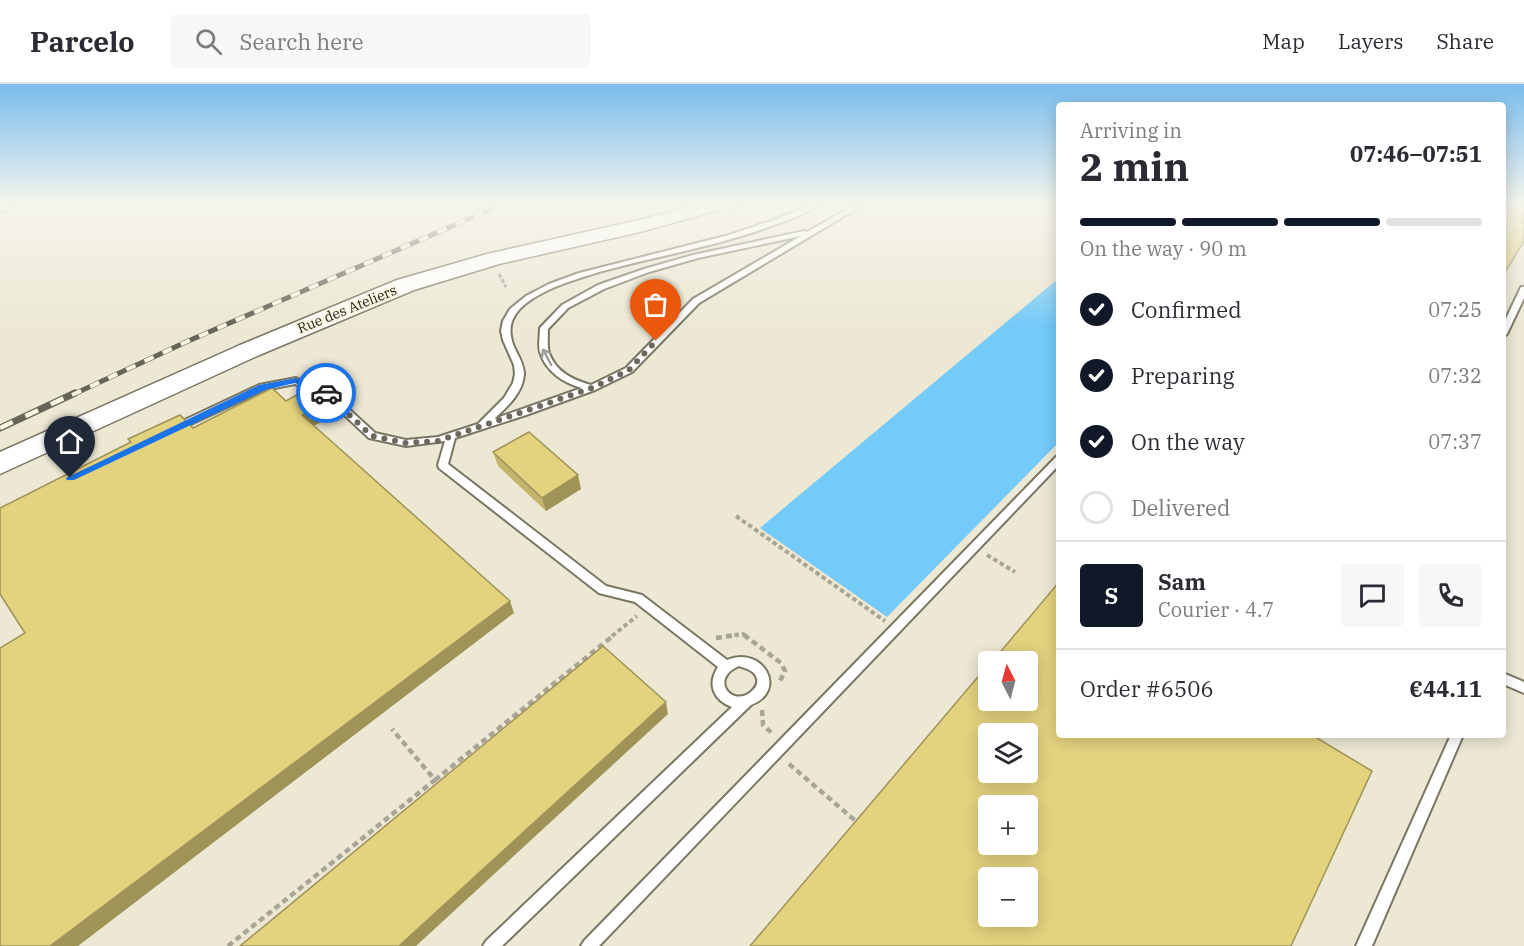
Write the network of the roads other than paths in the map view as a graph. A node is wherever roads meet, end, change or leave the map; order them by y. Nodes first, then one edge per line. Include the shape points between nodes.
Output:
1 (548, 246) edge
2 (697, 246) edge
3 (732, 246) edge
4 (786, 246) edge
5 (1524, 289) edge
6 (1506, 328) edge
7 (592, 388) junction
8 (480, 427) junction
9 (166, 432) edge
10 (451, 436) junction
11 (1056, 462) edge
12 (0, 464) edge
13 (725, 666) junction
14 (1506, 679) edge
15 (1524, 688) edge
16 (746, 702) junction
17 (1456, 738) edge
18 (490, 946) edge
19 (589, 946) edge
20 (1364, 946) edge

1 - 12 street, Rue des Ateliers via 478,262 412,283 241,354
2 - 8 lane via 559,282 527,297 505,326 507,343 520,368 519,382
7 -> 3 lane via 563,380 551,365 542,347 542,330 552,317 581,296 615,280
4 - 7 lane via 696,302 629,370
5 - 6 lane
7 - 8 lane
8 - 10 lane
9 - 10 lane via 262,387 296,381 325,392 372,436 406,443
10 - 13 lane via 442,465 603,590 638,598
11 - 19 lane
13 - 16 lane via 717,678 719,691 730,701
13 - 16 lane via 748,662 763,674 763,688
14 - 15 lane
16 - 18 lane
17 - 20 lane

